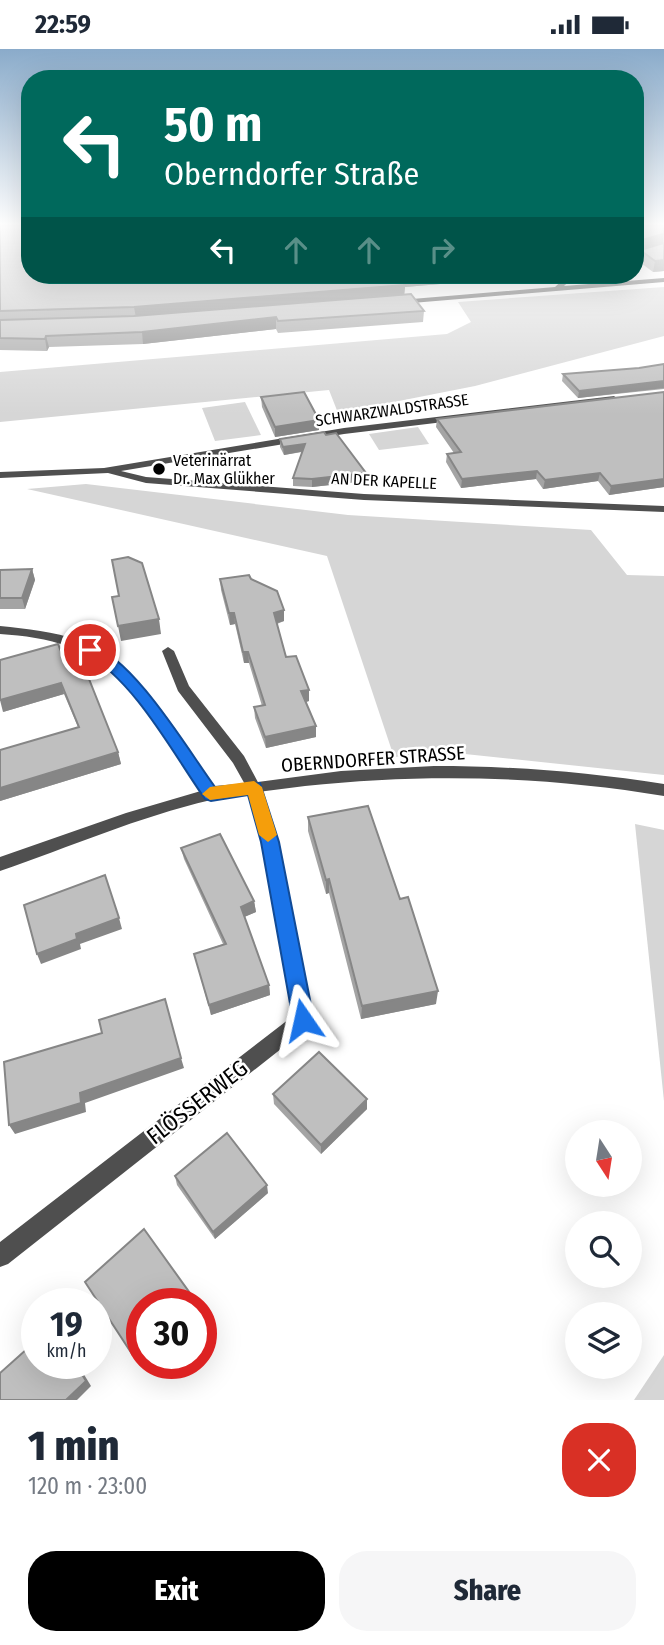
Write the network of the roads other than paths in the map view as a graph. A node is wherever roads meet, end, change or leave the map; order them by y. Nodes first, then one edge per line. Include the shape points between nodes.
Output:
1 (577, 288) edge
2 (556, 290) joint
3 (394, 303) edge
4 (628, 397) edge
5 (104, 471) junction
6 (0, 475) edge
7 (664, 509) edge
8 (0, 630) edge
9 (168, 651) dead end
10 (254, 787) junction
11 (664, 790) edge
12 (211, 794) junction
13 (0, 864) edge
14 (1, 1253) edge

1 - 2 street
2 - 3 street
4 - 5 street, SCHWARZWALDSTRASSE via 344,431
5 - 6 street, SCHWARZWALDSTRASSE
5 - 7 street, AN DER KAPELLE via 146,479 364,497
8 - 12 street via 31,630 75,641 105,658 138,691
9 - 10 street via 183,688 239,760
10 - 11 street, OBERNDORFER STRASSE via 424,771 493,771 604,779
10 - 12 street, OBERNDORFER STRASSE
10 - 14 street, FLÖSSERWEG via 270,842 303,1020
12 - 13 street, OBERNDORFER STRASSE

